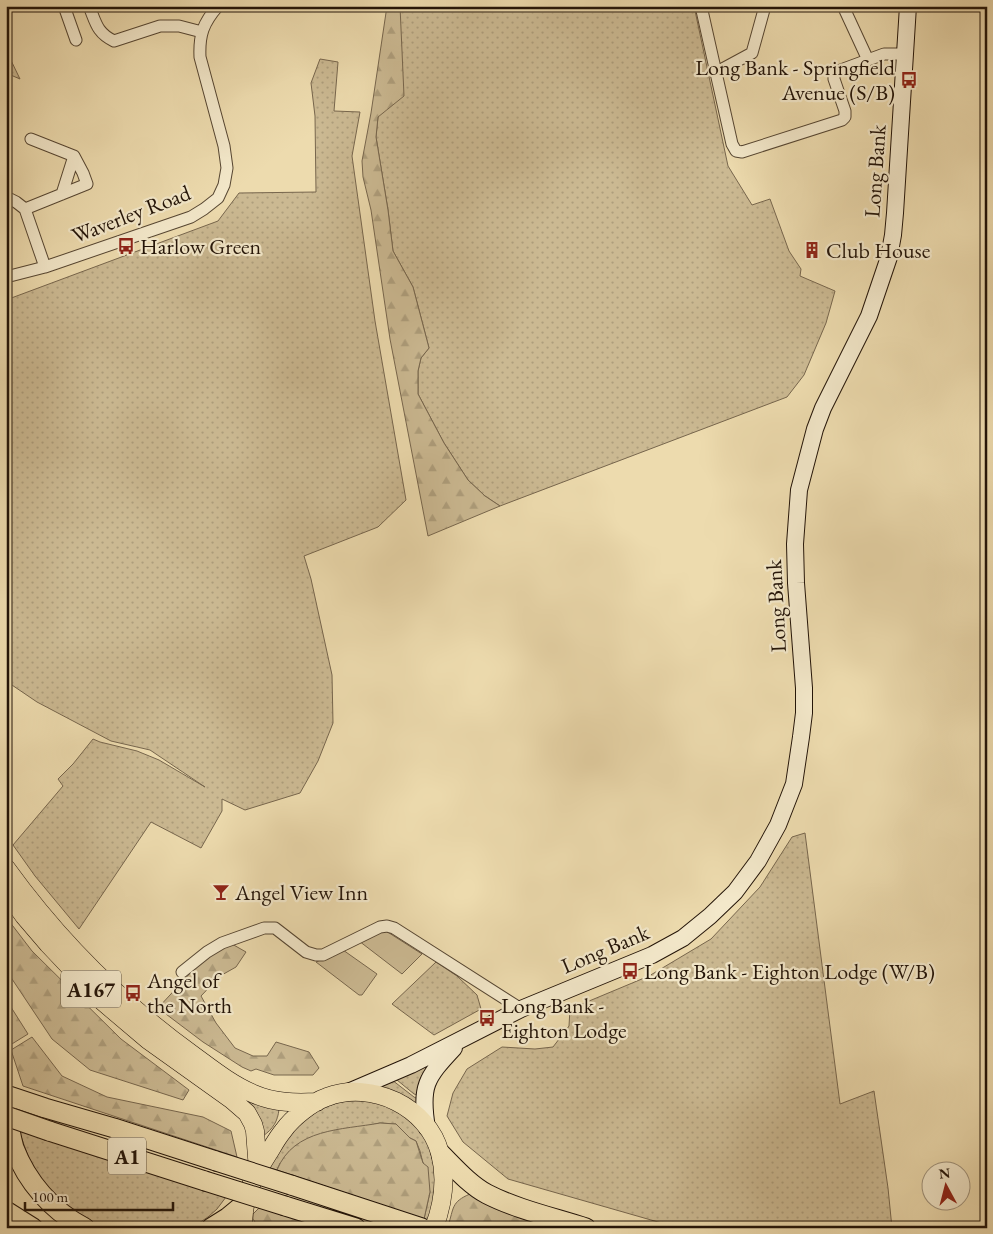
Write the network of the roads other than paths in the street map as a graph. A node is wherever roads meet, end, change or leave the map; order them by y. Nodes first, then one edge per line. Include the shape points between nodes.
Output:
1 (64, 6) edge
2 (89, 6) edge
3 (218, 6) edge
4 (701, 6) edge
5 (765, 6) edge
6 (843, 6) edge
7 (908, 6) edge
8 (202, 32) junction
9 (76, 40) dead end
10 (905, 54) junction
11 (868, 60) junction
12 (716, 73) junction
13 (31, 139) dead end
14 (74, 156) junction
15 (62, 194) junction
16 (6, 197) edge
17 (25, 209) junction
18 (45, 267) junction
19 (6, 277) edge
20 (6, 868) edge
21 (6, 891) edge
22 (182, 972) dead end
23 (521, 1009) junction
24 (462, 1039) junction
25 (346, 1093) junction
26 (6, 1095) edge
27 (317, 1102) junction
28 (6, 1105) edge
29 (6, 1116) edge
30 (427, 1128) junction
31 (441, 1154) junction
32 (258, 1170) junction
33 (244, 1204) junction
34 (6, 1211) edge
35 (33, 1228) edge
36 (85, 1228) edge
37 (211, 1228) edge
38 (243, 1228) edge
39 (356, 1228) edge
40 (422, 1228) edge
41 (434, 1228) edge
42 (586, 1228) edge

1 - 9 street
2 - 8 street via 98,28 114,41 160,26 180,26
3 - 8 street, Waverley Road via 208,17
4 - 12 street
5 - 12 street via 752,54
6 - 11 street
7 - 10 main road, Long Bank
8 - 18 street, Waverley Road via 200,58 227,168 218,198 191,216
10 - 11 street via 884,54
10 - 23 main road, Long Bank via 895,213 889,257 869,316 815,428 799,490 795,544 804,713 794,784 778,825 758,861 735,892 683,938 652,955
11 - 12 street via 834,74 845,111 842,120 742,152 736,151 732,144
13 - 14 street
14 - 15 street
14 - 15 street via 87,184
15 - 17 street
16 - 17 street
17 - 18 street
18 - 19 street, Waverley Road
20 - 27 main road, A167 via 85,963 163,1033 248,1092 282,1102
21 - 32 main road, A167 via 48,944 102,1001 148,1040 247,1113 255,1131
22 - 23 street via 222,943 264,928 275,928 316,956 387,926
23 - 24 main road, Long Bank
24 - 25 main road, Long Bank via 398,1072
24 - 30 main road, Long Bank via 437,1067 426,1087
25 - 27 main road, A167
25 - 30 main road, A167 via 364,1092 400,1103
26 - 40 highway, A1, bridge
27 - 32 main road, A167 via 284,1130
28 - 36 highway via 14,1146 28,1177 50,1204
29 - 39 highway, A1, bridge
30 - 31 main road, A167
31 - 41 main road, A167 via 443,1196
31 - 42 highway via 487,1194
32 - 33 main road, A167
33 - 37 highway
33 - 38 main road, A167
34 - 35 highway

